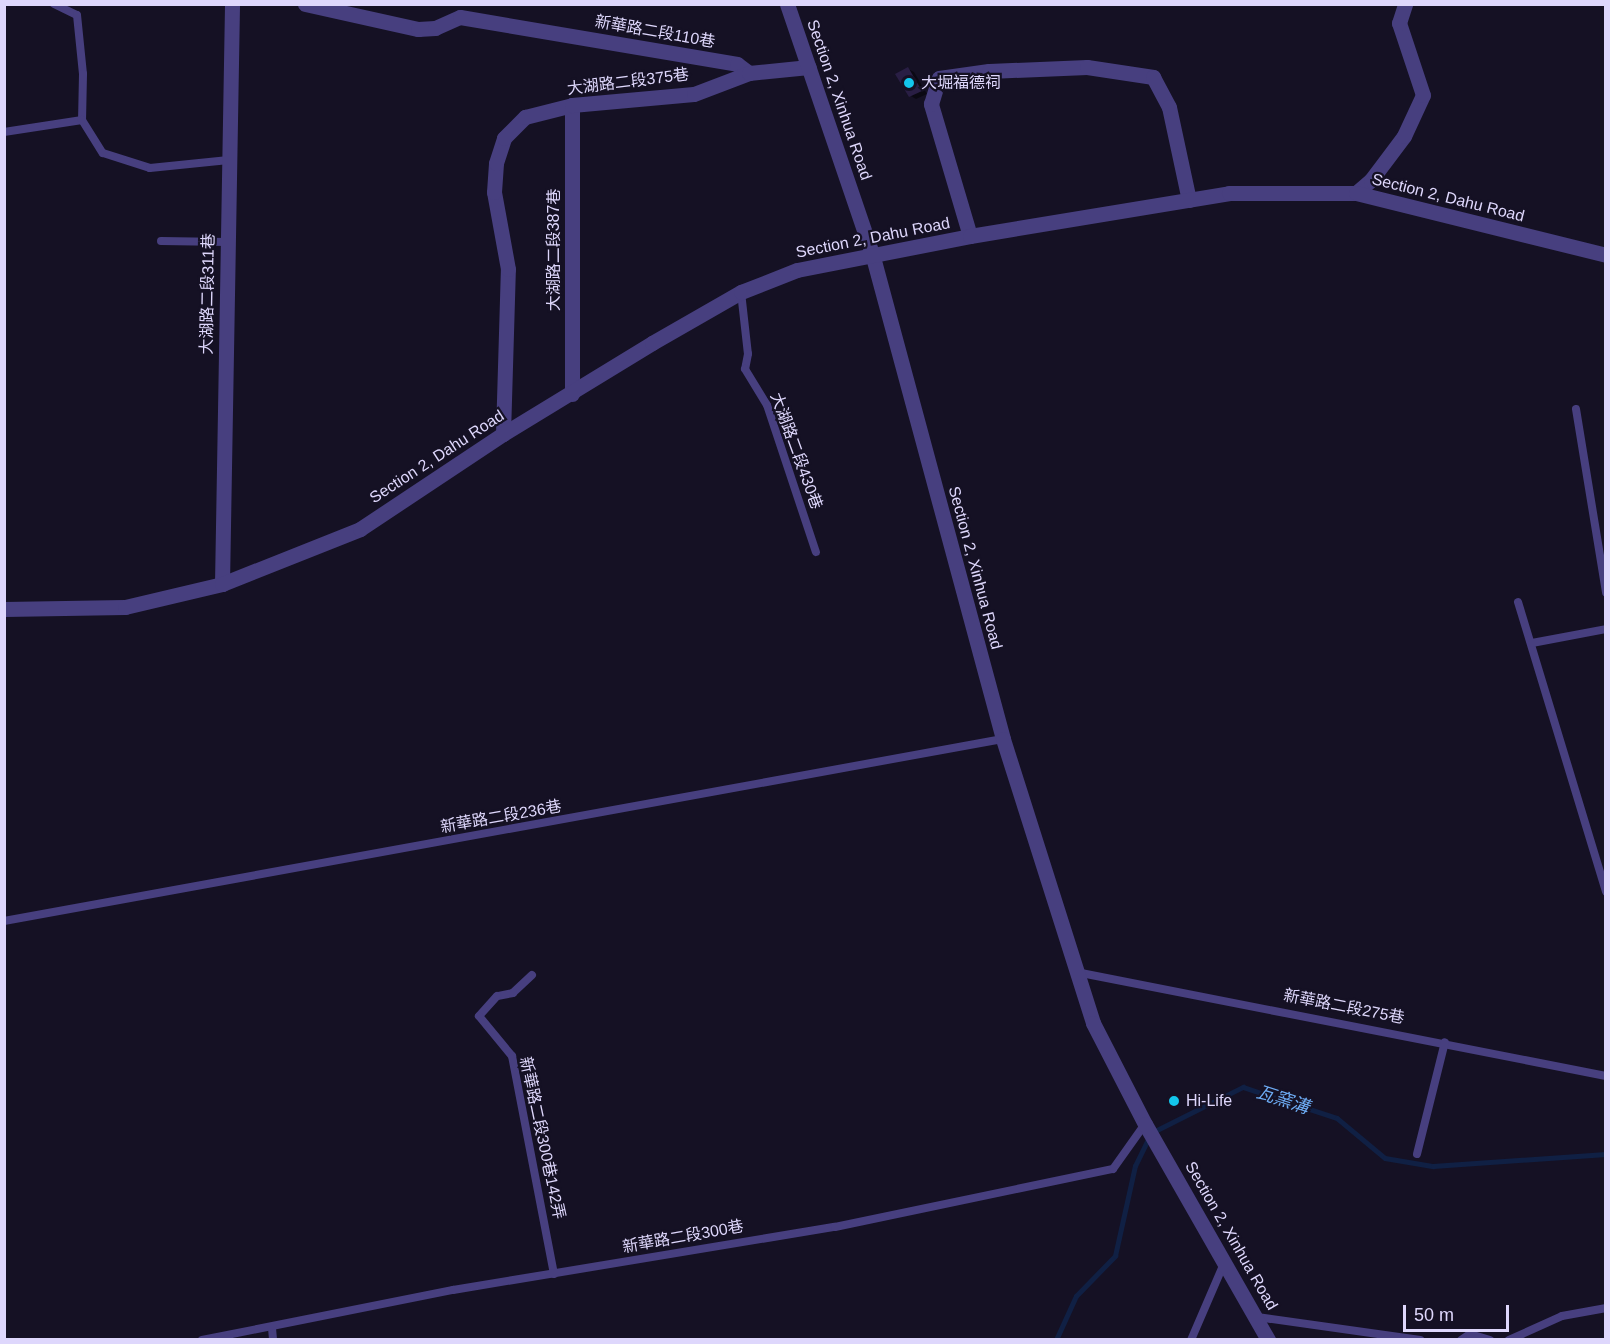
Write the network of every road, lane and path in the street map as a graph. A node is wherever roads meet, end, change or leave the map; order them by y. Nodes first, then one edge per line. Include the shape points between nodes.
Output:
1 (54, 4) edge
2 (232, 4) edge
3 (305, 4) edge
4 (787, 4) edge
5 (1405, 4) edge
6 (809, 67) junction
7 (750, 73) junction
8 (572, 105) junction
9 (82, 120) junction
10 (4, 132) edge
11 (229, 160) junction
12 (1356, 193) junction
13 (1189, 200) junction
14 (970, 236) junction
15 (161, 242) dead end
16 (227, 242) junction
17 (1605, 255) edge
18 (873, 257) junction
19 (741, 292) junction
20 (572, 394) junction
21 (1576, 409) dead end
22 (503, 434) junction
23 (816, 552) dead end
24 (222, 585) junction
25 (1605, 593) edge
26 (1518, 602) dead end
27 (4, 609) edge
28 (1605, 629) edge
29 (1532, 643) junction
30 (1003, 739) junction
31 (1605, 892) edge
32 (4, 921) edge
33 (1075, 972) junction
34 (532, 975) dead end
35 (1446, 1042) junction
36 (1605, 1076) edge
37 (1148, 1128) junction
38 (1417, 1154) dead end
39 (1226, 1261) junction
40 (554, 1274) junction
41 (1605, 1308) edge
42 (1257, 1317) junction
43 (272, 1328) junction
44 (201, 1340) edge
45 (273, 1340) edge
46 (1191, 1340) edge
47 (1268, 1340) edge
48 (1420, 1340) edge
49 (1461, 1340) edge
50 (1490, 1340) edge
51 (1509, 1340) edge

1 - 9 lane via 77,15 83,74
2 - 11 street, 大湖路二段311巷
3 - 7 street, 新華路二段110巷 via 418,28 435,28 460,17 737,64
4 - 6 street, Section 2, Xinhua Road
5 - 12 street via 1399,23 1423,95 1404,136 1371,180
6 - 7 street, 大湖路二段375巷
6 - 18 street, Section 2, Xinhua Road
7 - 8 street, 大湖路二段375巷 via 694,94
8 - 20 street, 大湖路二段387巷
8 - 22 street, 大湖路二段375巷 via 525,117 504,138 496,163 494,192 508,269
9 - 10 lane
9 - 11 lane via 104,153 150,168
11 - 16 street, 大湖路二段311巷
12 - 13 street, Section 2, Dahu Road via 1229,193
12 - 17 street, Section 2, Dahu Road
13 - 14 street, Section 2, Dahu Road
13 - 14 street via 1169,107 1153,77 1087,67 989,71 939,78 931,104
14 - 18 street, Section 2, Dahu Road
15 - 16 lane
16 - 24 street, 大湖路二段311巷
18 - 19 street, Section 2, Dahu Road via 797,270
18 - 30 street, Section 2, Xinhua Road
19 - 20 street, Section 2, Dahu Road
19 - 23 lane, 大湖路二段430巷 via 748,354 745,369 767,405
20 - 22 street, Section 2, Dahu Road
21 - 25 lane
22 - 24 street, Section 2, Dahu Road via 360,530
24 - 27 street, Section 2, Dahu Road via 125,607
26 - 29 lane
28 - 29 lane
29 - 31 lane
30 - 32 lane, 新華路二段236巷
30 - 33 street, Section 2, Xinhua Road
33 - 35 lane, 新華路二段275巷
33 - 37 street, Section 2, Xinhua Road via 1093,1023
34 - 40 lane, 新華路二段300巷142弄 via 513,993 497,996 478,1016 512,1056
35 - 36 lane, 新華路二段275巷
35 - 38 lane
37 - 39 street, Section 2, Xinhua Road
37 - 40 lane, 新華路二段300巷 via 1113,1169 835,1227
39 - 42 street, Section 2, Xinhua Road
39 - 46 lane
40 - 43 lane, 新華路二段300巷 via 453,1290
41 - 51 lane via 1562,1316
42 - 47 street, Section 2, Xinhua Road
42 - 48 lane
43 - 44 lane, 新華路二段300巷
43 - 45 lane
49 - 50 lane via 1470,1334

